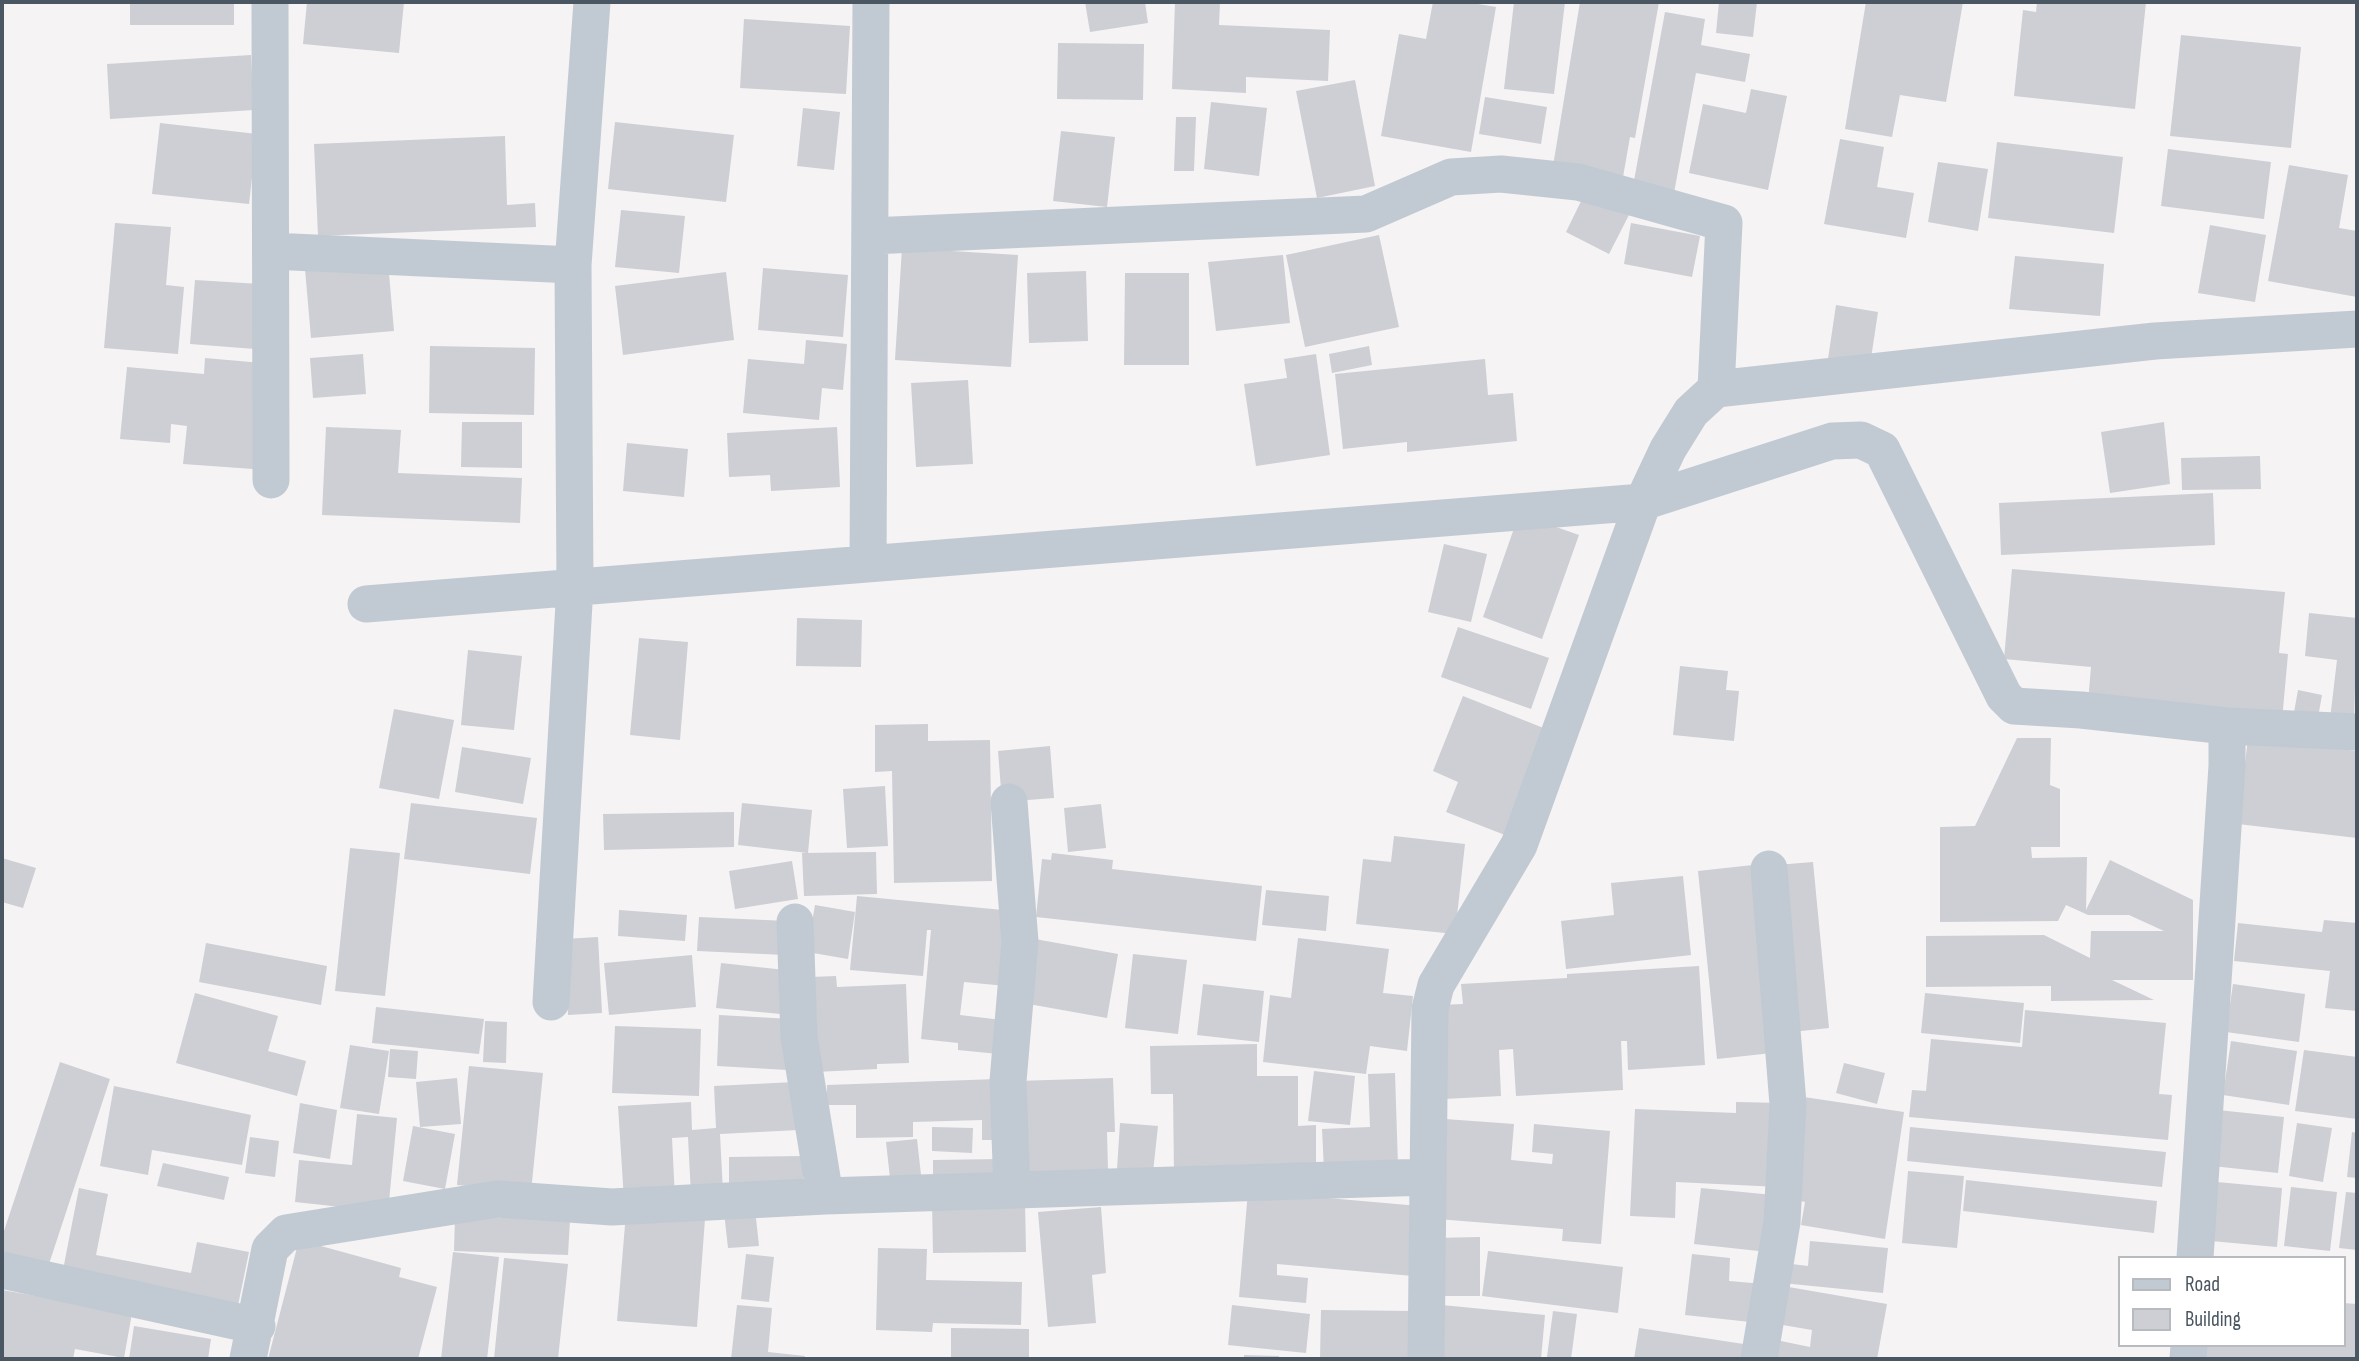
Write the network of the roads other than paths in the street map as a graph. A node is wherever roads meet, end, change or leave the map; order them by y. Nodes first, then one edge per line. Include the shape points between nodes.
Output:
1 (270, 2) edge
2 (592, 2) edge
3 (872, 2) edge
4 (872, 236) junction
5 (271, 251) junction
6 (573, 265) junction
7 (2357, 329) edge
8 (1716, 389) junction
9 (271, 480) dead end
10 (1643, 502) junction
11 (868, 564) junction
12 (575, 586) junction
13 (366, 604) dead end
14 (2227, 726) junction
15 (2357, 732) edge
16 (1009, 802) dead end
17 (1769, 869) dead end
18 (795, 922) dead end
19 (551, 1002) dead end
20 (1427, 1177) junction
21 (1012, 1190) junction
22 (825, 1196) junction
23 (2195, 1256) edge
24 (2, 1270) edge
25 (253, 1343) edge
26 (1426, 1359) edge
27 (1759, 1359) edge

1 - 5 street
2 - 6 street
3 - 4 street
4 - 8 street via 1366,214 1451,177 1501,174 1578,182 1724,223
4 - 11 street
5 - 6 street
5 - 9 street
6 - 12 street
7 - 8 street via 2155,341
8 - 10 street via 1691,412
10 - 11 street
10 - 14 street via 1832,441 1873,444 1882,450 2004,696 2014,706
10 - 20 street via 1519,845 1436,985 1430,1009
11 - 12 street
12 - 13 street
12 - 19 street
14 - 15 street
14 - 23 street
16 - 21 street via 1020,942 1008,1081
17 - 27 street via 1788,1104 1782,1222
18 - 22 street via 799,1037
20 - 21 street
20 - 26 street
21 - 22 street
22 - 25 street via 612,1207 497,1199 292,1231 270,1249
24 - 25 street

